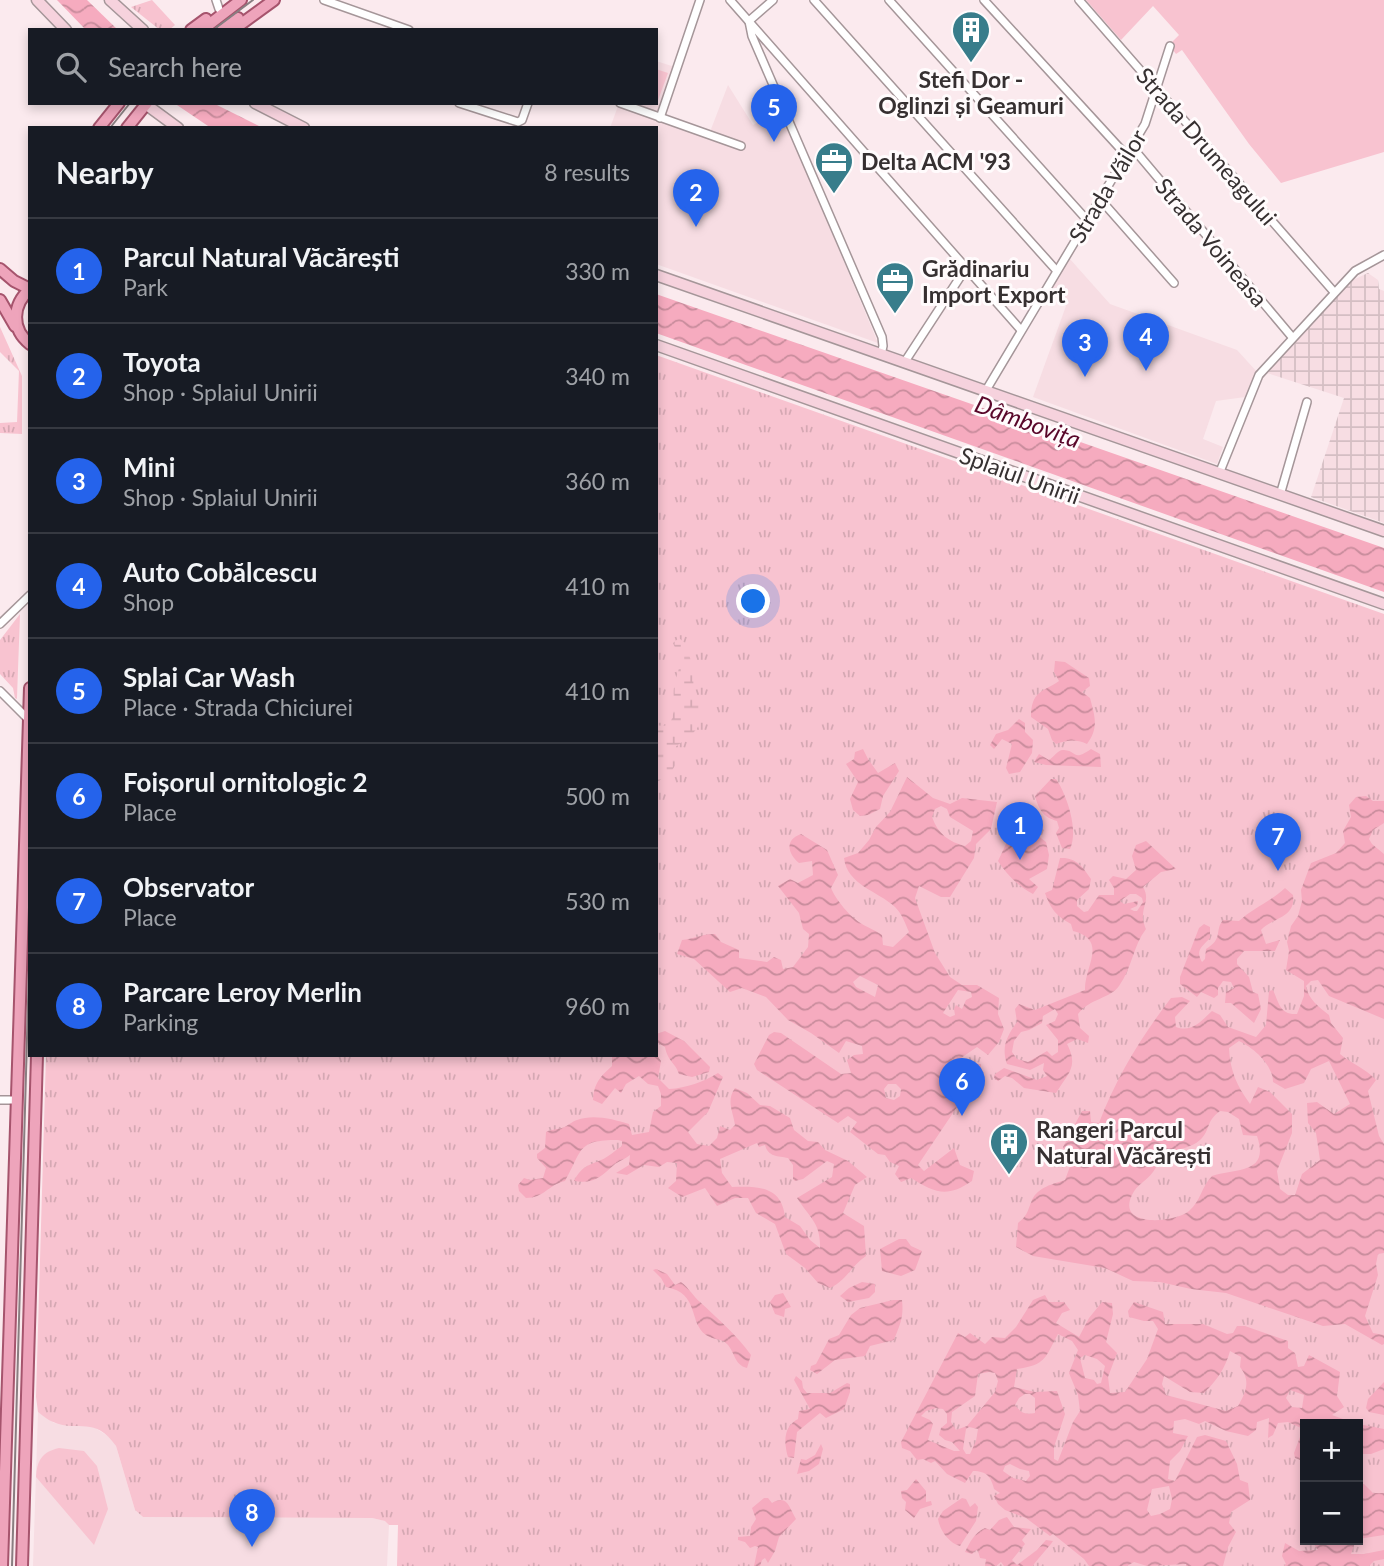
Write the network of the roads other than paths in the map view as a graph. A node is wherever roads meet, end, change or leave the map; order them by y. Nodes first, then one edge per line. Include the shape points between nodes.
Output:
1 (37, 0) edge
2 (110, 0) edge
3 (230, 0) edge
4 (241, 0) edge
5 (263, 0) edge
6 (274, 0) edge
7 (324, 0) edge
8 (700, 0) edge
9 (730, 0) edge
10 (773, 0) edge
11 (814, 0) edge
12 (889, 0) edge
13 (984, 0) edge
14 (1079, 0) edge
15 (217, 4) edge
16 (749, 22) junction
17 (64, 28) edge
18 (141, 28) edge
19 (193, 28) edge
20 (205, 28) edge
21 (225, 28) edge
22 (237, 28) edge
23 (403, 28) edge
24 (1170, 46) dead end
25 (1157, 88) junction
26 (117, 105) edge
27 (123, 105) edge
28 (143, 105) edge
29 (143, 105) edge
30 (145, 105) edge
31 (260, 105) edge
32 (465, 105) edge
33 (527, 105) edge
34 (625, 105) edge
35 (660, 118) junction
36 (101, 126) edge
37 (108, 126) edge
38 (123, 126) edge
39 (128, 126) edge
40 (175, 126) edge
41 (300, 126) edge
42 (741, 146) dead end
43 (1132, 147) junction
44 (1127, 156) junction
45 (1100, 199) junction
46 (1087, 220) junction
47 (1384, 255) edge
48 (966, 268) junction
49 (0, 269) edge
50 (1056, 270) junction
51 (658, 276) edge
52 (1174, 283) dead end
53 (28, 288) edge
54 (28, 291) edge
55 (1334, 292) junction
56 (0, 300) edge
57 (1020, 329) junction
58 (19, 331) junction
59 (1292, 337) junction
60 (28, 344) edge
61 (658, 346) edge
62 (881, 355) junction
63 (904, 363) junction
64 (985, 392) junction
65 (1307, 402) dead end
66 (1219, 474) junction
67 (1280, 495) junction
68 (1384, 531) edge
69 (28, 597) edge
70 (1384, 604) edge
71 (0, 624) edge
72 (0, 691) edge
73 (28, 719) edge
74 (28, 752) edge
75 (37, 1057) edge
76 (0, 1100) edge
77 (17, 1100) junction
78 (6, 1256) edge
79 (5, 1436) junction
80 (26, 1436) junction
81 (2, 1566) edge
82 (22, 1566) edge

1 - 17 main road
2 - 18 main road
3 - 15 main road
4 - 20 main road
5 - 21 main road
6 - 22 main road
7 - 23 street
8 - 35 street
9 - 16 street
10 - 16 street
11 - 50 street
12 - 46 street
13 - 44 street
14 - 25 street, Strada Drumeagului
15 - 19 main road
16 - 48 street
16 - 62 street via 882,337
24 - 25 street, Strada Văilor
25 - 43 street, Strada Văilor
25 - 55 street, Strada Drumeagului
26 - 36 main road
27 - 37 main road
28 - 38 main road
29 - 39 main road
30 - 40 main road
31 - 41 main road
32 - 33 street via 518,122
34 - 35 street
35 - 42 street
43 - 44 street, Strada Văilor
43 - 59 street, Strada Voineasa
44 - 45 street, Strada Văilor
45 - 46 street, Strada Văilor
45 - 52 street
46 - 50 street, Strada Văilor
47 - 55 street via 1357,268
48 - 57 street
48 - 63 street
49 - 53 main road
50 - 57 street, Strada Văilor
51 - 62 main road
54 - 58 main road via 17,308
55 - 59 street
56 - 58 main road
57 - 64 street, Strada Văilor
58 - 60 main road
59 - 66 street via 1254,383
61 - 70 main road, Splaiul Unirii
62 - 63 main road
63 - 64 main road
64 - 66 main road
65 - 67 street
66 - 67 main road
67 - 68 main road
69 - 71 street
72 - 73 street
74 - 77 main road
75 - 80 main road
76 - 77 street
77 - 78 main road
78 - 79 main road
79 - 80 main road
79 - 81 main road
80 - 82 main road

